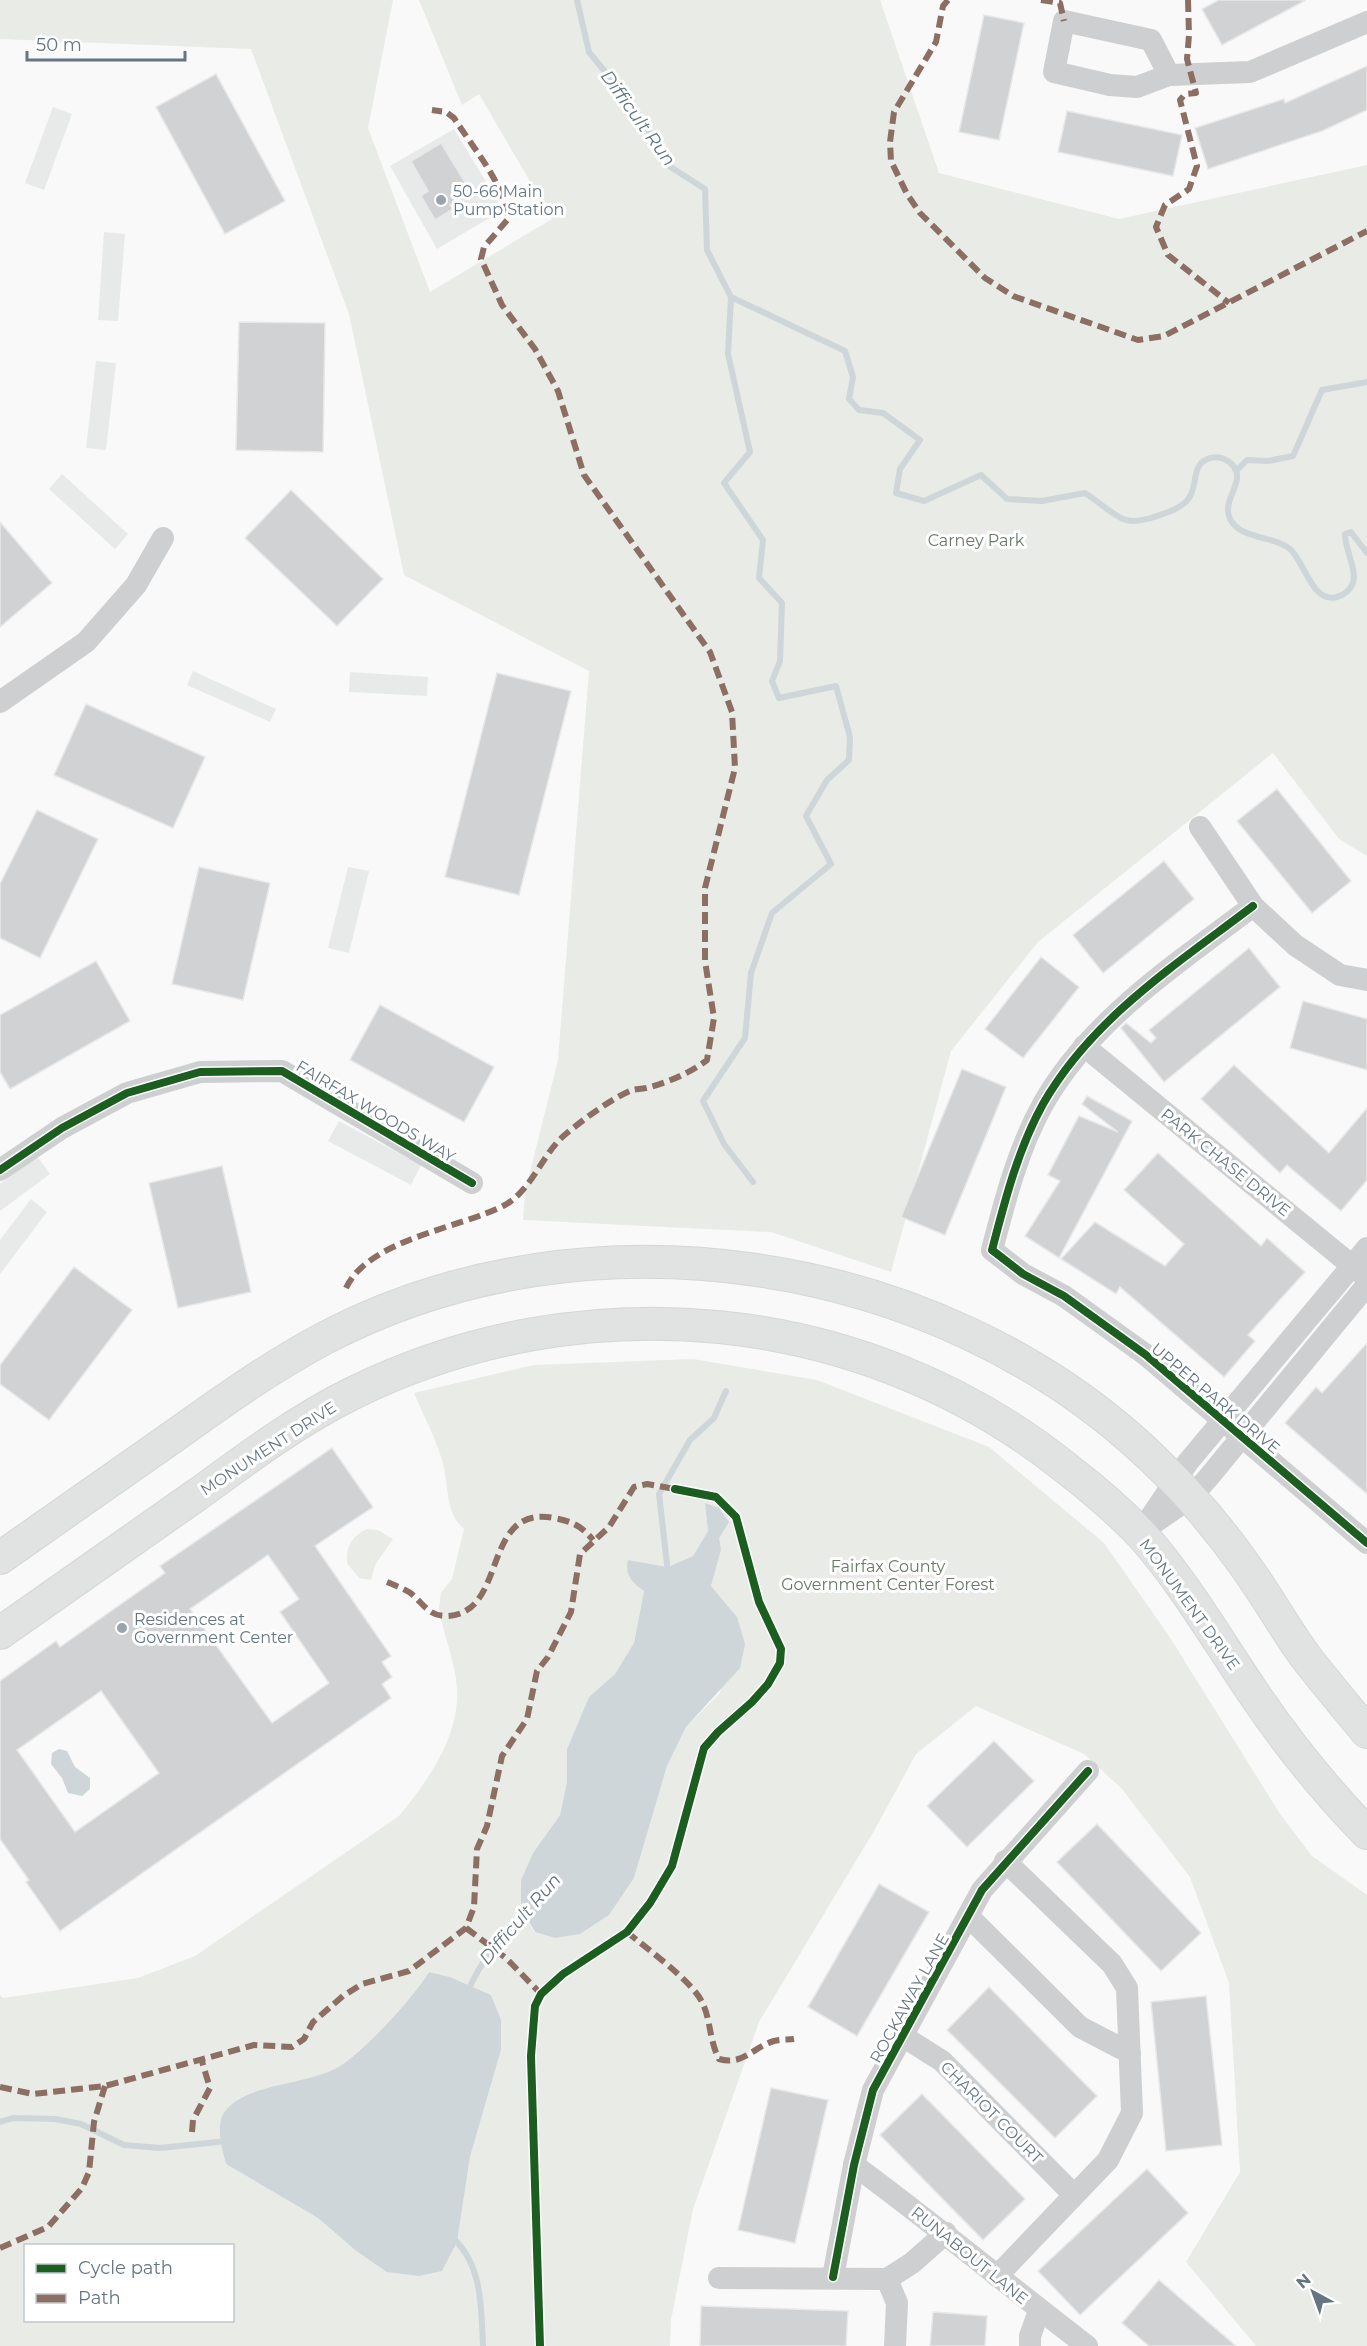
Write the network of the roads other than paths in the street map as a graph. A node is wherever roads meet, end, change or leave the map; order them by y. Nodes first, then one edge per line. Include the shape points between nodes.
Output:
1 (1367, 22) edge
2 (1169, 75) junction
3 (163, 538) dead end
4 (0, 702) edge
5 (1200, 827) dead end
6 (1253, 906) junction
7 (1367, 980) edge
8 (1084, 1046) junction
9 (0, 1170) edge
10 (472, 1183) dead end
11 (1367, 1248) edge
12 (1360, 1272) edge
13 (1367, 1285) edge
14 (1223, 1421) junction
15 (1241, 1438) junction
16 (1182, 1489) junction
17 (1140, 1533) junction
18 (1367, 1543) edge
19 (0, 1558) edge
20 (0, 1633) edge
21 (1367, 1732) edge
22 (1088, 1771) dead end
23 (1367, 1833) edge
24 (1005, 1861) junction
25 (969, 1917) junction
26 (904, 2037) junction
27 (1130, 2053) junction
28 (854, 2165) junction
29 (1073, 2194) junction
30 (946, 2233) junction
31 (997, 2276) junction
32 (833, 2277) junction
33 (719, 2278) dead end
34 (887, 2279) junction
35 (1038, 2311) junction
36 (895, 2346) edge
37 (1030, 2346) edge
38 (1087, 2346) edge

1 - 2 street via 1250,72
2 - 2 street via 1137,87 1054,72 1064,21 1151,40
3 - 4 street via 136,585 86,642
5 - 6 street
6 - 7 street via 1295,945 1340,975
6 - 8 street, UPPER PARK DRIVE via 1128,1002
8 - 12 street, PARK CHASE DRIVE
8 - 14 street, UPPER PARK DRIVE via 1043,1105 1009,1185 992,1250 1146,1355
9 - 10 street, FAIRFAX WOODS WAY via 62,1128 127,1093 200,1072 282,1071
11 - 12 street
12 - 14 street
13 - 15 street
14 - 15 street, UPPER PARK DRIVE
14 - 16 street
15 - 16 street
15 - 18 street, UPPER PARK DRIVE
16 - 17 street
16 - 19 main road via 1118,1428 1043,1374 950,1324 895,1302 815,1281 733,1268 654,1263 579,1266 516,1273 446,1290 327,1337 241,1389
16 - 21 main road via 1218,1528 1302,1652
17 - 20 main road, MONUMENT DRIVE via 1094,1490 1004,1422 904,1371 828,1346 744,1330 656,1323 598,1325 532,1333 466,1349 351,1394 268,1444
17 - 23 main road, MONUMENT DRIVE via 1190,1598 1278,1727
22 - 24 street, ROCKAWAY LANE
24 - 25 street, ROCKAWAY LANE via 982,1890
24 - 27 street via 1113,1964 1127,1988
25 - 26 street, ROCKAWAY LANE
25 - 27 street via 1080,2027
26 - 28 street, ROCKAWAY LANE via 873,2090
26 - 29 street, CHARIOT COURT via 942,2061
27 - 29 street via 1132,2113 1108,2160
28 - 30 street, RUNABOUT LANE
28 - 32 street, ROCKAWAY LANE
29 - 31 street
30 - 31 street, RUNABOUT LANE
30 - 34 street
31 - 35 street, RUNABOUT LANE
32 - 33 street
32 - 34 street
34 - 36 street via 897,2303
35 - 37 street
35 - 38 street, RUNABOUT LANE

